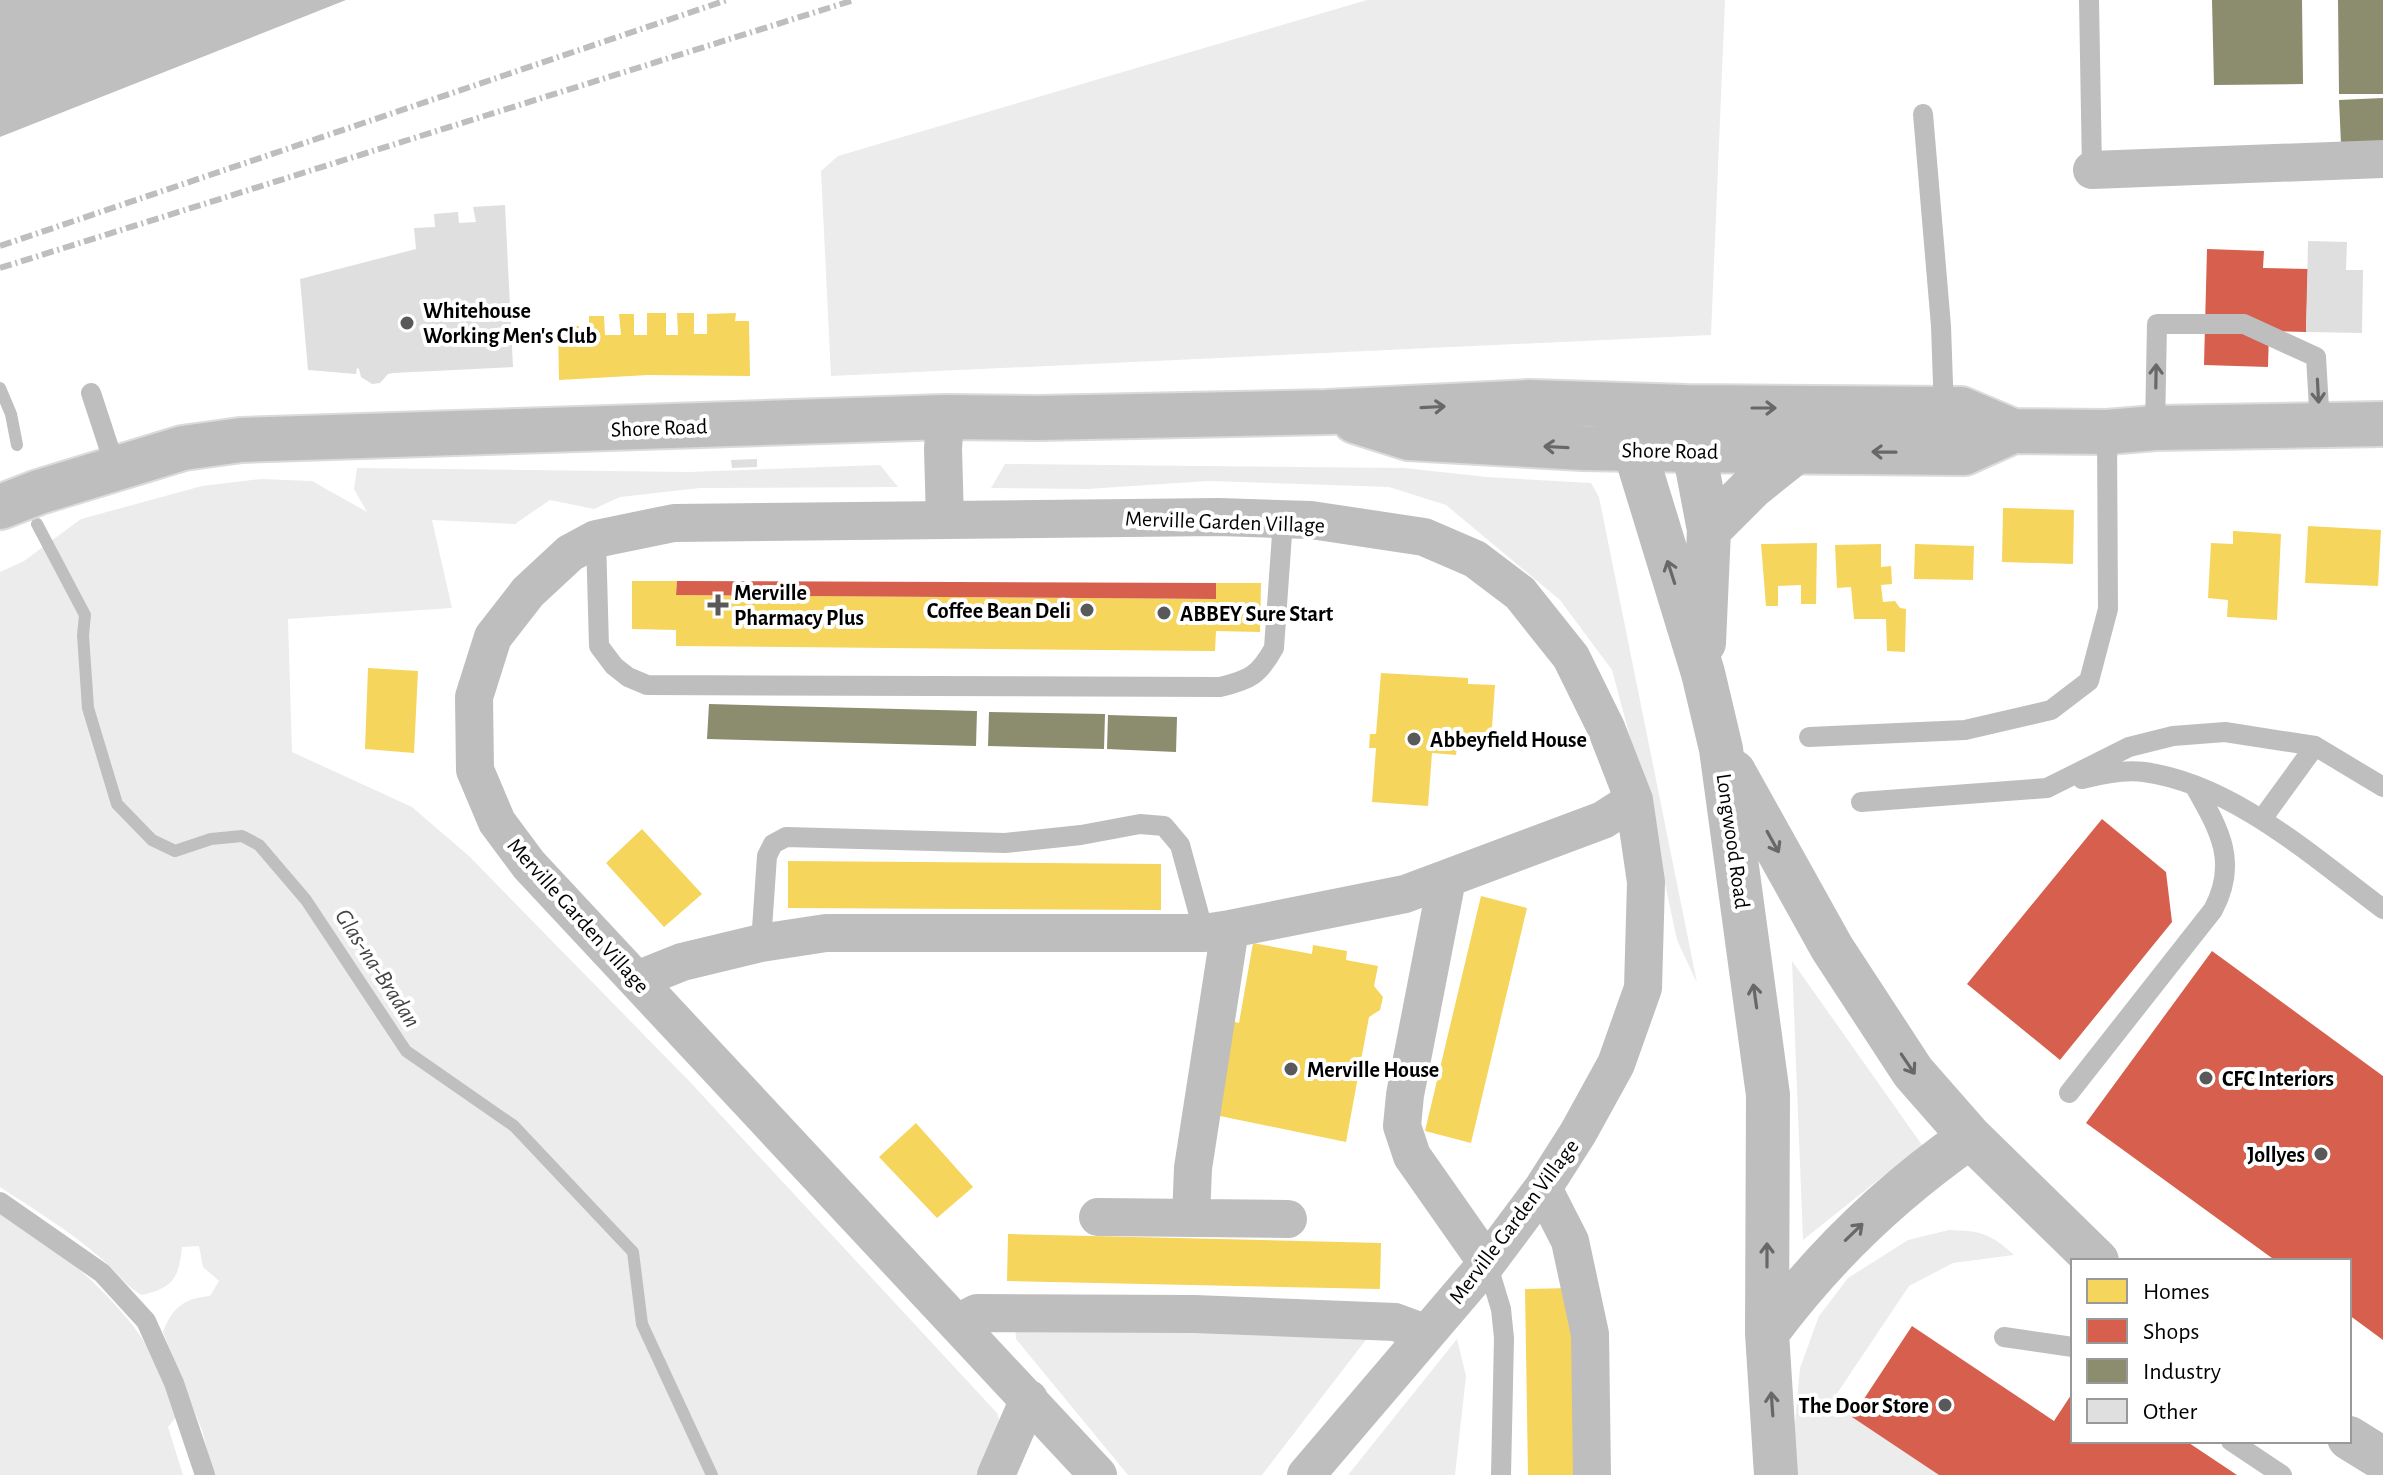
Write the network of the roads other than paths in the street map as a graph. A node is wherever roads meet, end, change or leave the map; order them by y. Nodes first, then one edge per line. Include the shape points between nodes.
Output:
1 (2089, 0) edge
2 (1923, 114) dead end
3 (2383, 159) edge
4 (2092, 170) joint
5 (91, 393) dead end
6 (1621, 405) junction
7 (1686, 407) junction
8 (1943, 409) junction
9 (1327, 412) junction
10 (945, 417) junction
11 (2383, 424) edge
12 (2320, 425) junction
13 (2155, 428) junction
14 (2013, 431) junction
15 (2107, 432) junction
16 (1634, 449) junction
17 (1694, 450) junction
18 (1797, 451) junction
19 (1947, 453) junction
20 (116, 469) junction
21 (20, 499) edge
22 (945, 520) junction
23 (1283, 520) junction
24 (1709, 530) junction
25 (596, 539) junction
26 (1703, 673) junction
27 (1809, 737) dead end
28 (2315, 746) junction
29 (1721, 749) junction
30 (2194, 785) junction
31 (2383, 787) edge
32 (2047, 788) junction
33 (1634, 800) junction
34 (1861, 802) dead end
35 (2262, 819) junction
36 (1447, 879) junction
37 (2383, 909) edge
38 (1217, 931) junction
39 (761, 943) junction
40 (637, 980) junction
41 (2069, 1093) dead end
42 (1970, 1137) junction
43 (1543, 1188) junction
44 (0, 1202) edge
45 (1098, 1217) dead end
46 (1191, 1218) junction
47 (1288, 1219) dead end
48 (2095, 1259) edge
49 (1487, 1263) junction
50 (957, 1323) junction
51 (1425, 1333) junction
52 (1767, 1333) junction
53 (2004, 1337) dead end
54 (2071, 1347) edge
55 (1029, 1399) junction
56 (2351, 1439) edge
57 (2234, 1443) edge
58 (2383, 1459) edge
59 (205, 1475) edge
60 (996, 1475) edge
61 (1098, 1475) edge
62 (1306, 1475) edge
63 (1501, 1475) edge
64 (1592, 1475) edge
65 (1776, 1475) edge
66 (2282, 1475) edge

1 - 4 lane
2 - 8 lane
3 - 4 street
5 - 20 lane
6 - 7 main road, Shore Road
9 -> 6 main road, Shore Road via 1530,402
6 - 16 main road
7 -> 8 main road, Shore Road
7 - 17 main road
8 - 14 main road, Shore Road via 1961,409
8 - 19 lane
9 - 10 main road, Shore Road
16 -> 9 main road, Shore Road via 1409,438
10 - 20 main road, Shore Road via 241,440 183,448
10 - 22 street
11 - 12 main road, Shore Road
12 - 13 main road, Shore Road
13 -> 12 lane via 2157,324 2244,324 2316,357
13 - 15 main road, Shore Road
14 - 15 main road, Shore Road
14 - 19 main road, Shore Road via 1964,453
15 - 27 lane via 2108,609 2089,681 2051,710 1965,730
16 - 17 main road, Shore Road
26 -> 16 main road
17 - 18 main road, Shore Road
17 - 24 main road
19 -> 18 main road, Shore Road
18 - 24 main road
20 - 21 main road, Shore Road
22 - 23 street, Merville Garden Village
22 - 25 street, Merville Garden Village via 674,523
23 - 25 lane via 1274,648 1264,666 1246,681 1220,687 647,685 614,666 599,646
23 - 33 street, Merville Garden Village via 1424,537 1475,559 1520,593 1571,657
24 - 26 main road
25 - 40 street, Merville Garden Village via 570,553 528,592 493,637 474,697 475,770 497,822 529,865
26 - 29 main road
28 - 31 lane
28 - 32 lane via 2225,732 2173,736 2129,747
28 - 35 lane
29 -> 42 main road, Longwood Road via 1832,948 1913,1072
52 -> 29 main road, Longwood Road via 1768,1095
30 - 32 lane via 2142,771 2103,773
30 - 35 lane
30 - 41 lane via 2219,829 2227,865 2223,892
32 - 34 lane
33 - 36 street via 1603,820
33 - 43 street, Merville Garden Village via 1646,882 1643,988 1616,1064
35 - 37 lane
36 - 38 street via 1405,894
36 - 49 street via 1402,1126 1412,1156
38 - 39 street via 826,933
38 - 39 lane via 1180,845 1164,826 1140,824 1005,843 786,837 773,844 767,856
38 - 46 street
39 - 40 street via 682,962
40 - 50 street, Merville Garden Village
42 - 48 main road, Longwood Road
52 -> 42 main road via 1833,1252 1875,1211
43 - 49 street, Merville Garden Village
43 - 64 street via 1570,1241 1590,1334
44 - 59 lane via 102,1273 146,1321
45 - 46 street
46 - 47 street
49 - 51 street, Merville Garden Village
49 - 63 lane via 1504,1338
50 - 51 street via 977,1313 1194,1314 1395,1322
50 - 55 street, Merville Garden Village
51 - 62 street, Merville Garden Village
65 -> 52 main road, Longwood Road
53 - 54 lane
55 - 60 street
55 - 61 street, Merville Garden Village
56 - 58 main road
57 - 66 lane

